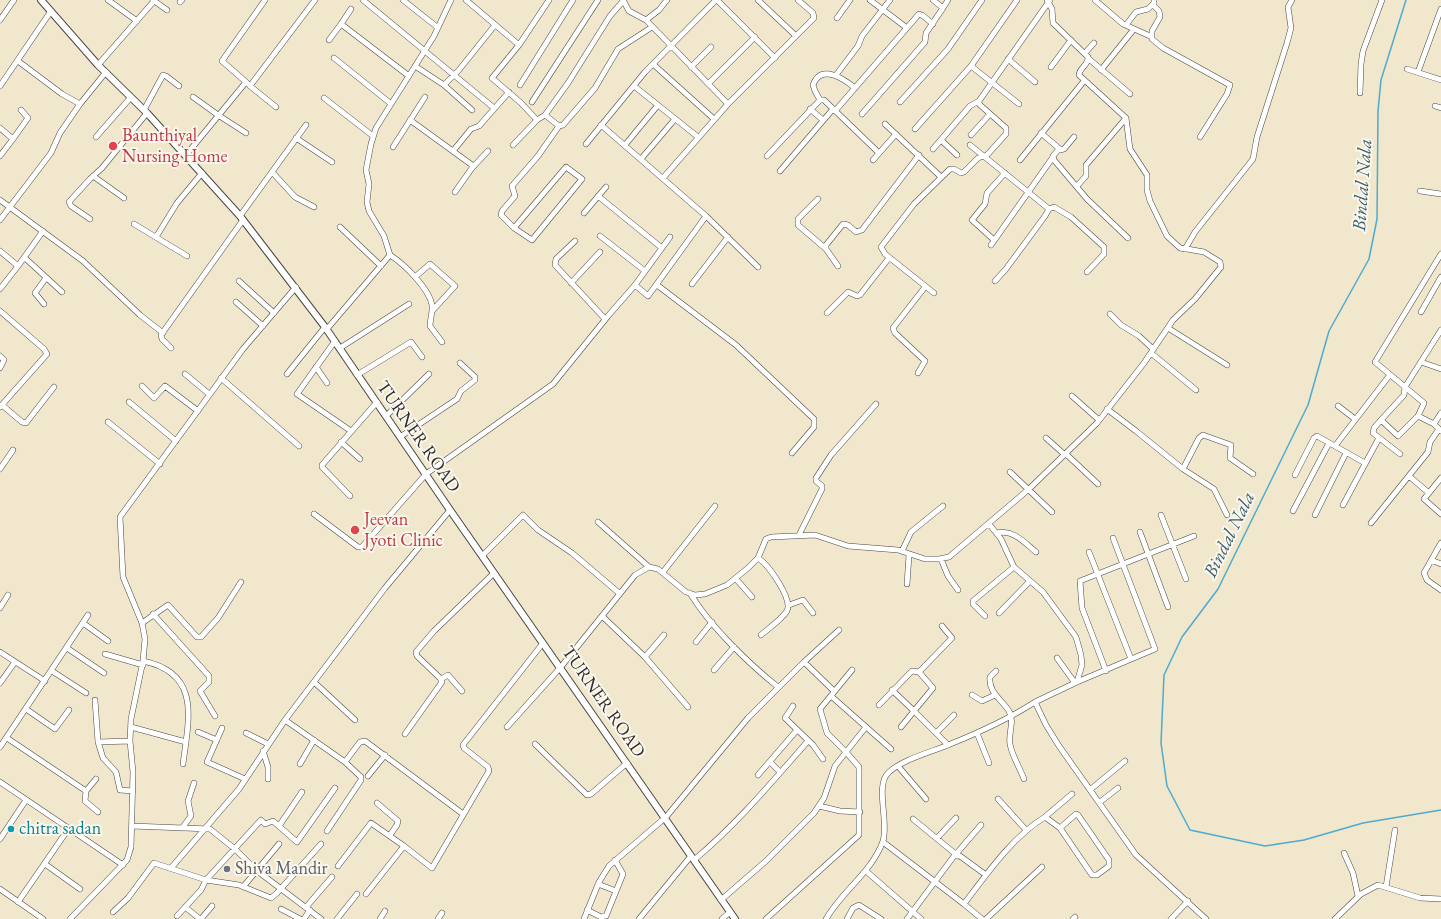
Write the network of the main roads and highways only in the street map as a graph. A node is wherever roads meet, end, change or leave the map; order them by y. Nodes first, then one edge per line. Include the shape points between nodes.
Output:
1 (41, 0) edge
2 (735, 919) edge

1 - 2 main road, TURNER ROAD via 98,65 202,173 296,287

